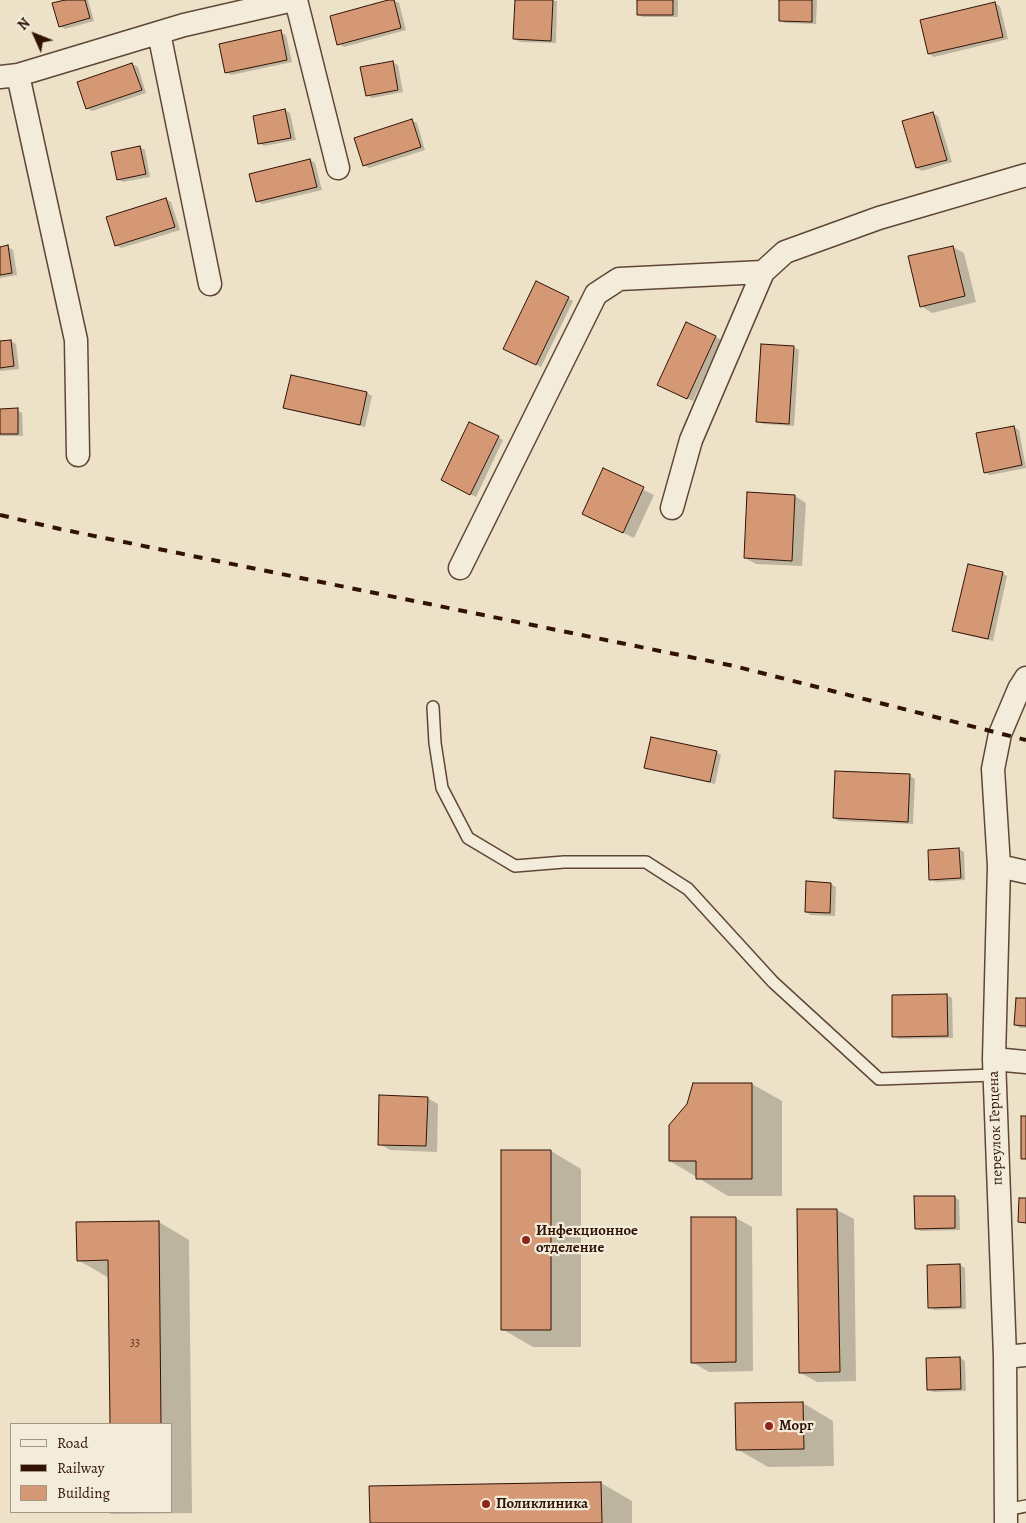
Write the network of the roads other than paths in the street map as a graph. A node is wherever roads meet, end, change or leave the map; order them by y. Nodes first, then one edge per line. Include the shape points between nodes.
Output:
1 (292, 0) edge
2 (296, 0) edge
3 (159, 33) junction
4 (9, 76) edge
5 (338, 168) dead end
6 (1026, 175) edge
7 (763, 272) junction
8 (210, 284) dead end
9 (78, 455) dead end
10 (672, 508) dead end
11 (460, 568) dead end
12 (1026, 678) edge
13 (433, 707) dead end
14 (999, 866) junction
15 (1026, 872) edge
16 (1026, 1062) edge
17 (994, 1067) junction
18 (1015, 1356) edge
19 (1013, 1513) edge

1 - 3 street
2 - 5 street
3 - 4 street
3 - 8 street
4 - 9 street via 76,340
6 - 7 street via 879,218 785,252
7 - 10 street via 691,440
7 - 11 street via 618,279 596,294
12 - 14 street, переулок Герцена via 1000,734 993,770
13 - 17 lane via 442,788 468,838 515,866 564,862 646,862 688,889 773,982 879,1079
14 - 15 street
14 - 17 street, переулок Герцена
16 - 17 street
17 - 18 street, переулок Герцена
18 - 19 street, переулок Герцена

